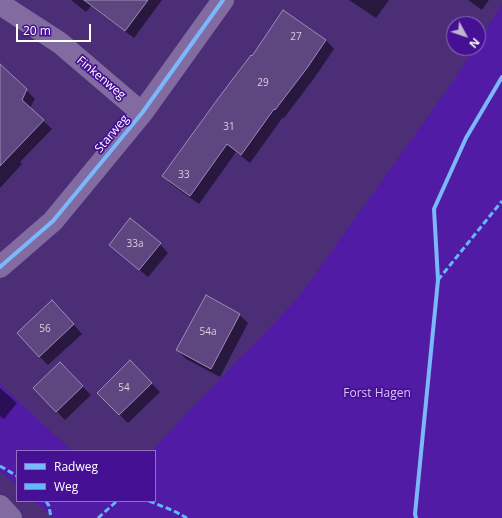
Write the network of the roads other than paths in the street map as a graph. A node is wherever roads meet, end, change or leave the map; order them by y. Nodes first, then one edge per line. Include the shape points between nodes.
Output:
1 (224, 0) edge
2 (0, 4) edge
3 (142, 113) junction
4 (0, 267) edge
5 (0, 506) edge
6 (11, 518) edge

1 - 3 street, Starweg
2 - 3 street, Finkenweg via 60,43
3 - 4 street, Starweg via 53,221
5 - 6 street

